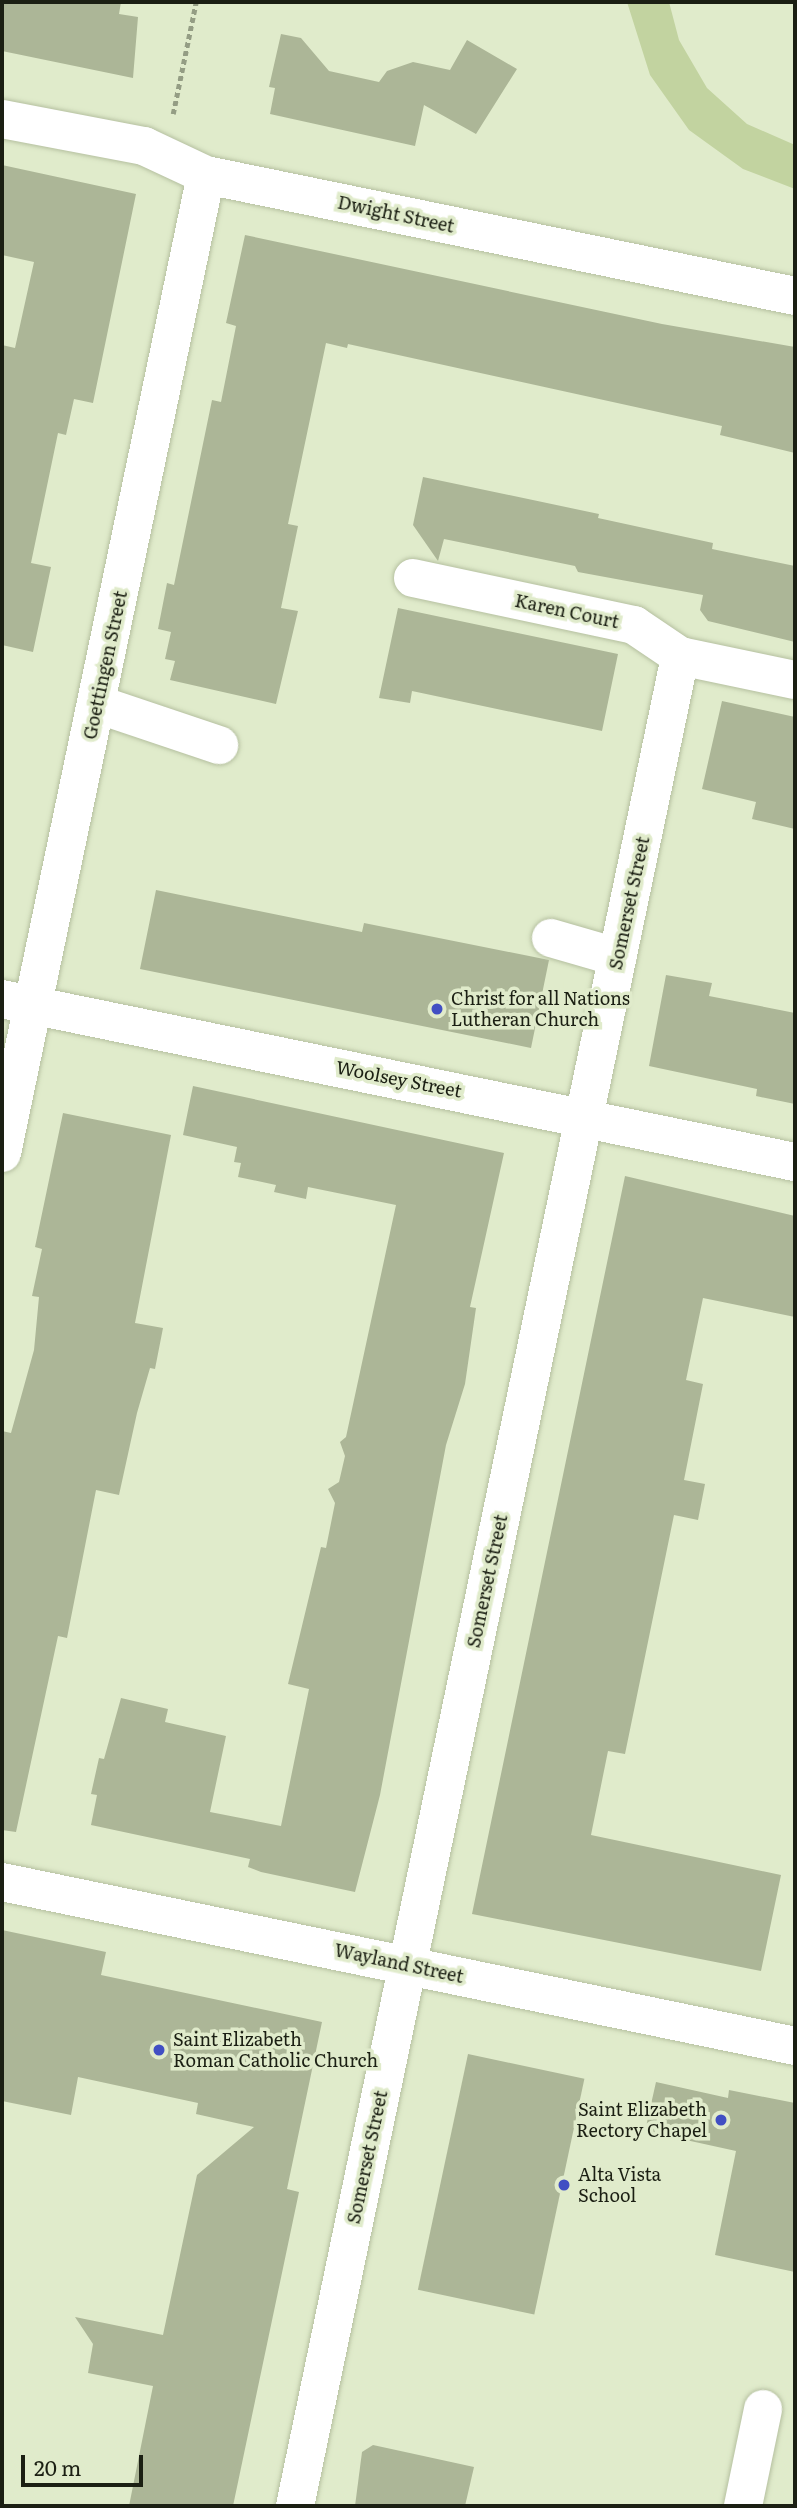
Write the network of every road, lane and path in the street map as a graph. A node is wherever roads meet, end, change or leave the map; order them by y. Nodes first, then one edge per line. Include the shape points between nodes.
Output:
1 (196, 2) edge
2 (2, 119) edge
3 (165, 155) junction
4 (206, 175) junction
5 (795, 296) edge
6 (414, 578) dead end
7 (680, 656) junction
8 (795, 680) edge
9 (97, 704) junction
10 (219, 745) dead end
11 (551, 938) dead end
12 (617, 957) junction
13 (17, 1002) edge
14 (584, 1117) junction
15 (2, 1153) edge
16 (795, 1162) edge
17 (2, 1882) edge
18 (407, 1965) junction
19 (795, 2046) edge
20 (763, 2409) dead end
21 (295, 2506) edge
22 (743, 2506) edge

1 - 3 path
2 - 3 street, Dwight Street via 144,146
3 - 4 street, Dwight Street
4 - 5 street, Dwight Street
4 - 9 street, Goettingen Street
6 - 7 street, Karen Court via 634,625
7 - 8 street, Karen Court
7 - 12 street, Somerset Street
9 - 10 street
9 - 13 street, Goettingen Street
11 - 12 street
12 - 14 street, Somerset Street
13 - 14 street, Woolsey Street
13 - 15 street, Goettingen Street
14 - 16 street, Woolsey Street
14 - 18 street, Somerset Street
17 - 18 street, Wayland Street
18 - 19 street, Wayland Street
18 - 21 street, Somerset Street
20 - 22 street

